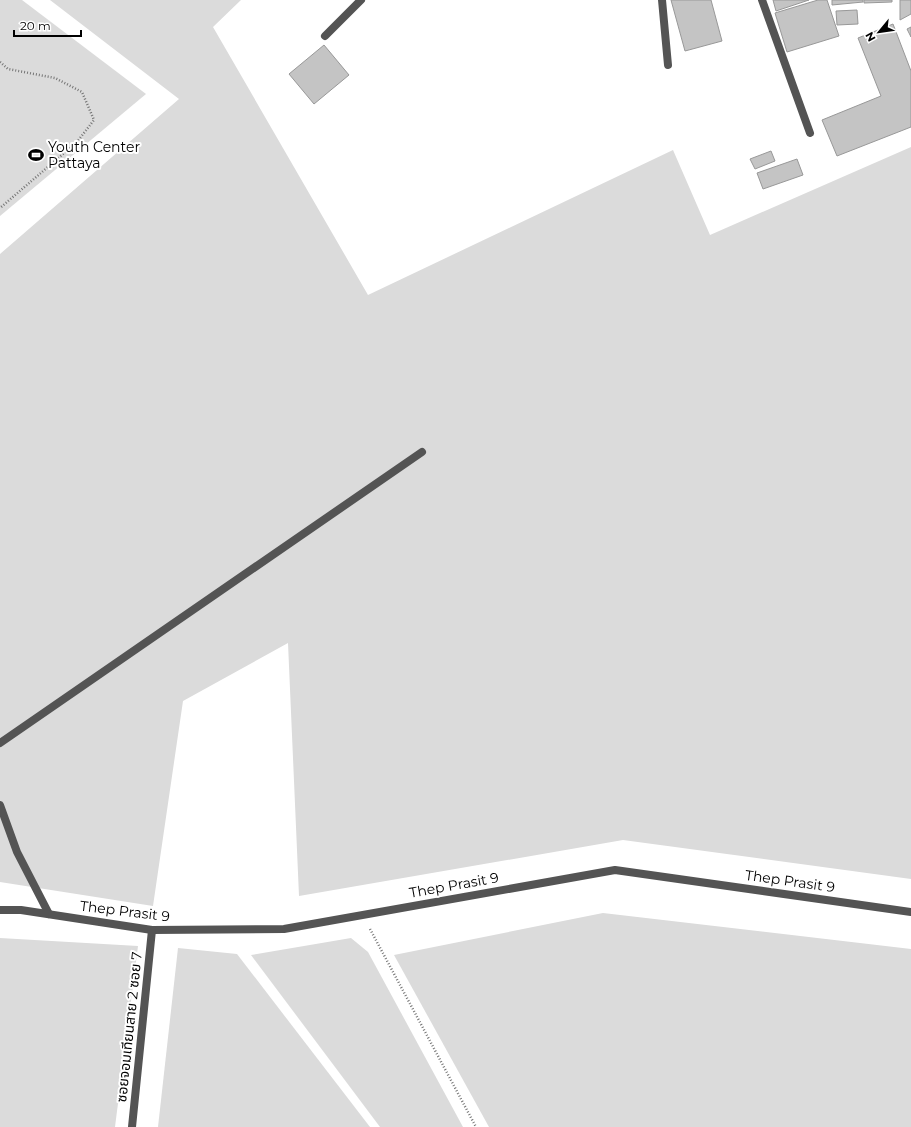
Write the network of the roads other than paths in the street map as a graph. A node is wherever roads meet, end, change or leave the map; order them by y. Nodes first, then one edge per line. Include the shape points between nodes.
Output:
1 (361, 0) edge
2 (662, 0) edge
3 (762, 0) edge
4 (325, 36) dead end
5 (668, 65) dead end
6 (810, 133) dead end
7 (422, 452) dead end
8 (0, 743) edge
9 (0, 805) edge
10 (0, 910) edge
11 (911, 912) edge
12 (49, 914) junction
13 (152, 930) junction
14 (132, 1127) edge

1 - 4 street
2 - 5 street
3 - 6 street
7 - 8 street
9 - 12 street via 16,852
10 - 12 street, Thep Prasit 9
11 - 13 street, Thep Prasit 9 via 615,870 284,928
12 - 13 street, Thep Prasit 9
13 - 14 street, ซอยจอมเทียนสาย 2 ซอย 7

